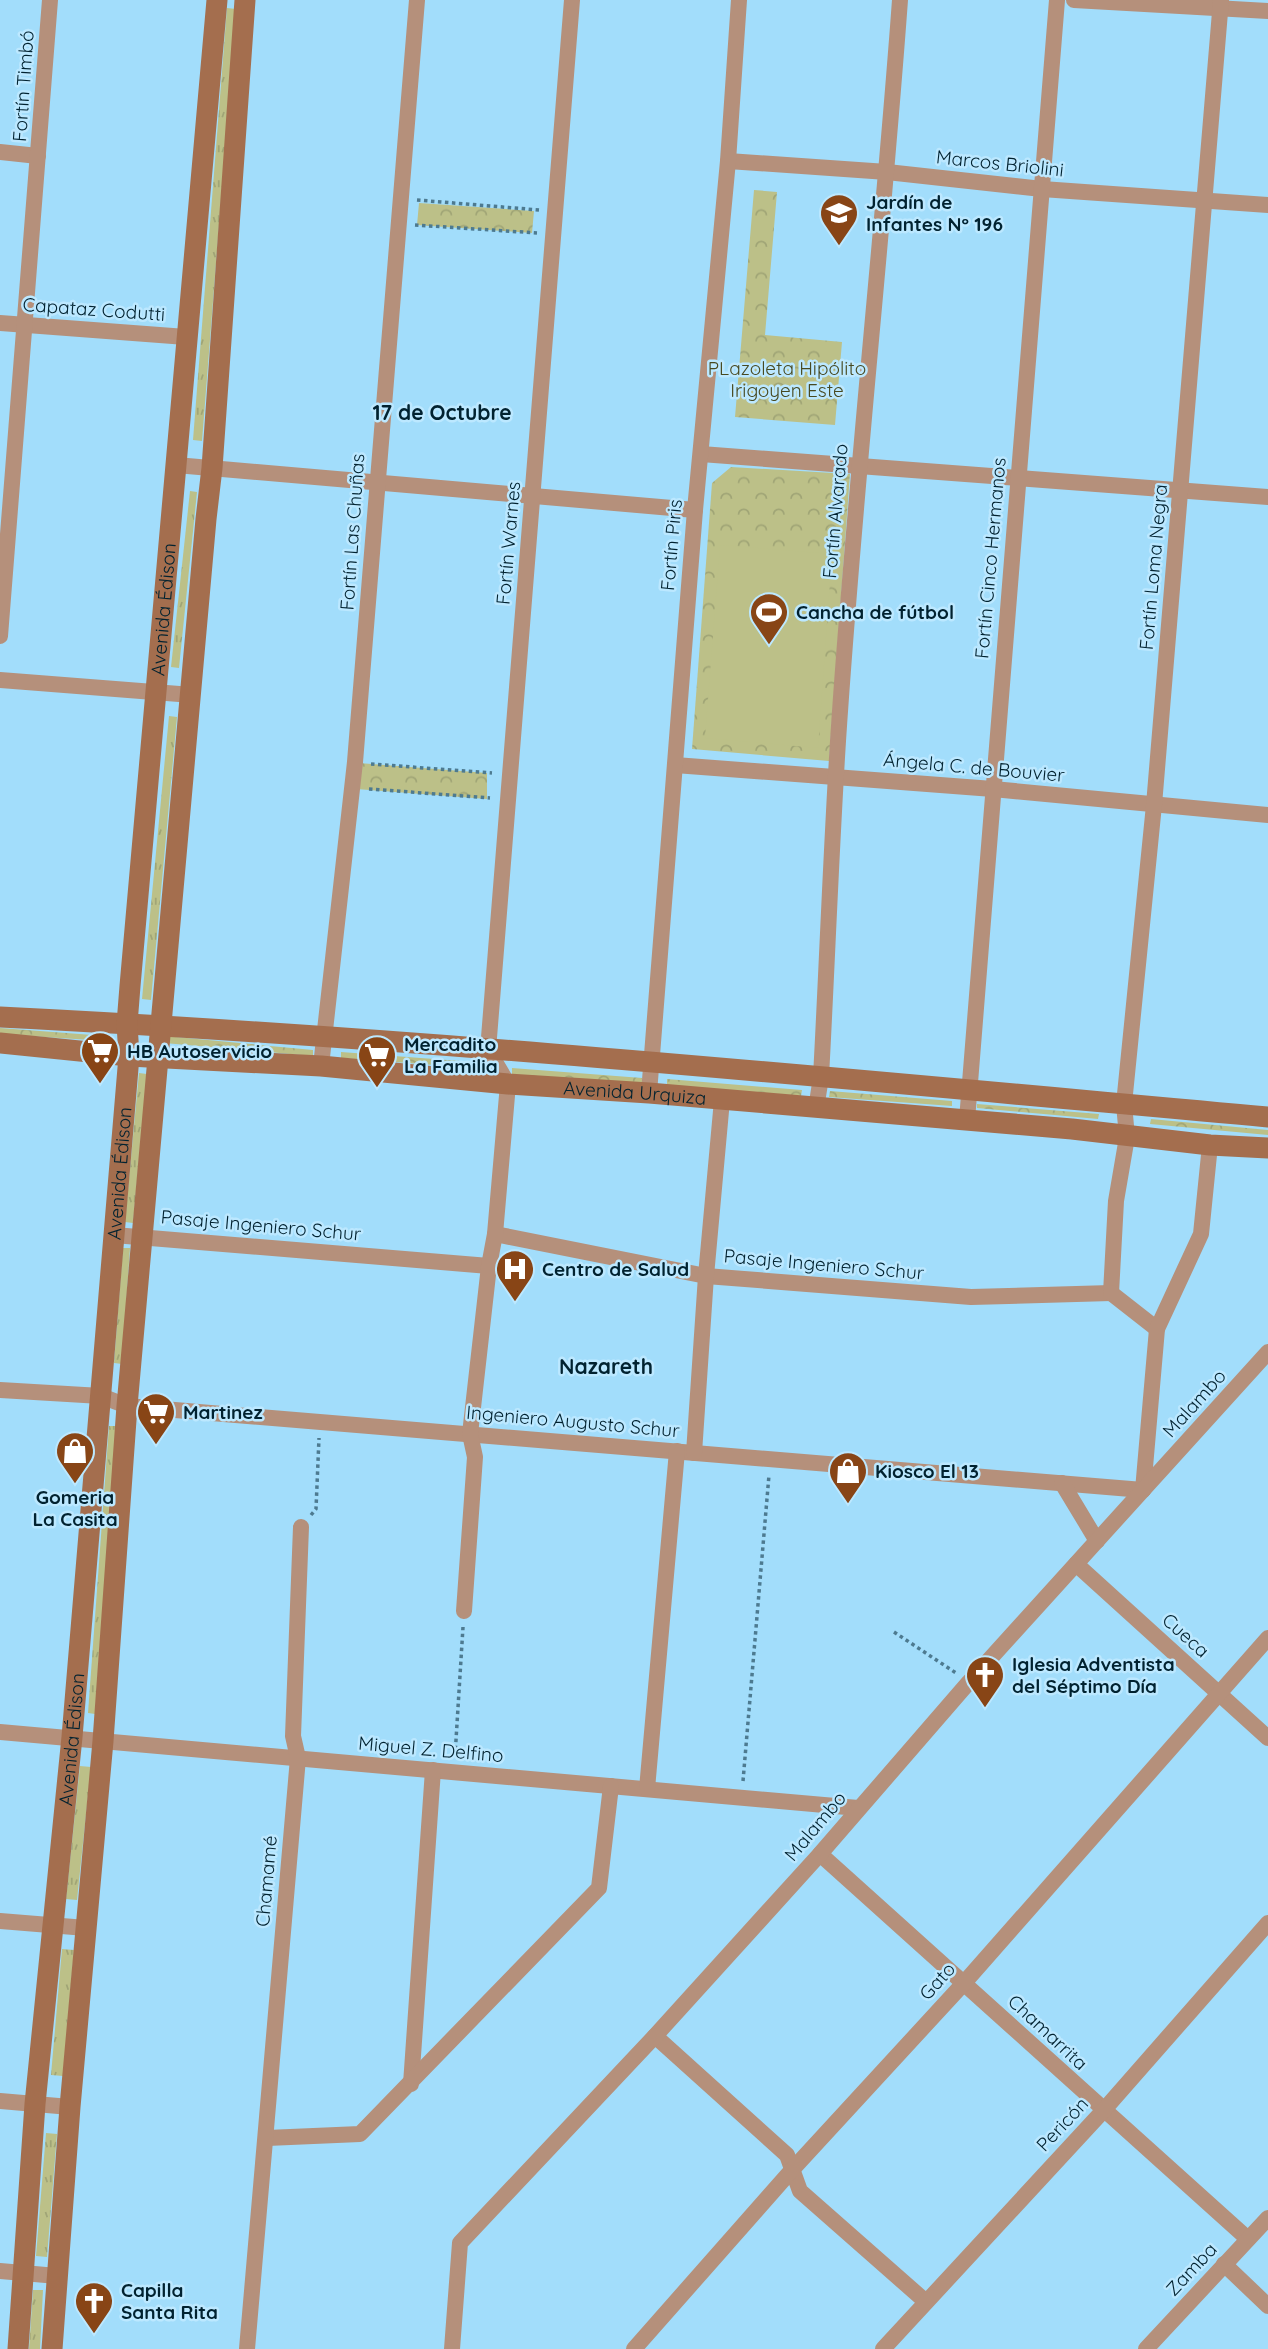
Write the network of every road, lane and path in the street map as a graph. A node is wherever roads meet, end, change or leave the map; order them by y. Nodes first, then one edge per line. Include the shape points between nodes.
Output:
1 (50, 0) edge
2 (217, 0) edge
3 (245, 0) edge
4 (417, 0) edge
5 (572, 0) edge
6 (739, 0) edge
7 (900, 0) edge
8 (1057, 0) edge
9 (1074, 0) edge
10 (1221, 4) edge
11 (1268, 11) edge
12 (0, 152) edge
13 (38, 156) junction
14 (728, 161) junction
15 (887, 172) junction
16 (1042, 189) junction
17 (401, 198) junction
18 (1204, 200) junction
19 (1268, 205) edge
20 (554, 212) junction
21 (399, 222) junction
22 (553, 235) junction
23 (0, 323) edge
24 (23, 325) junction
25 (186, 337) junction
26 (701, 454) junction
27 (176, 465) junction
28 (860, 466) junction
29 (212, 468) junction
30 (1017, 478) junction
31 (376, 482) junction
32 (1181, 491) junction
33 (534, 496) junction
34 (1268, 497) edge
35 (5, 500) edge
36 (695, 510) junction
37 (0, 636) edge
38 (0, 680) edge
39 (156, 692) junction
40 (192, 695) junction
41 (355, 762) junction
42 (675, 765) junction
43 (508, 775) junction
44 (836, 777) junction
45 (353, 787) junction
46 (993, 789) junction
47 (506, 799) junction
48 (1154, 805) junction
49 (1268, 815) edge
50 (0, 1017) edge
51 (127, 1024) junction
52 (161, 1026) junction
53 (323, 1036) junction
54 (0, 1043) edge
55 (488, 1050) junction
56 (129, 1056) junction
57 (157, 1056) junction
58 (651, 1061) junction
59 (321, 1066) junction
60 (821, 1077) junction
61 (508, 1084) junction
62 (970, 1089) junction
63 (649, 1093) junction
64 (722, 1100) junction
65 (1124, 1104) junction
66 (816, 1109) junction
67 (1268, 1117) edge
68 (967, 1120) junction
69 (1127, 1137) junction
70 (1210, 1145) junction
71 (1268, 1148) edge
72 (495, 1234) junction
73 (114, 1235) junction
74 (141, 1236) junction
75 (489, 1266) junction
76 (706, 1276) junction
77 (1111, 1293) junction
78 (1157, 1329) junction
79 (1268, 1352) edge
80 (0, 1390) edge
81 (101, 1396) junction
82 (127, 1406) junction
83 (320, 1422) junction
84 (470, 1434) junction
85 (677, 1451) junction
86 (694, 1452) junction
87 (771, 1459) junction
88 (1062, 1483) junction
89 (1143, 1490) junction
90 (301, 1527) joint
91 (1097, 1541) junction
92 (1076, 1564) junction
93 (464, 1611) joint
94 (894, 1632) dead end
95 (1268, 1638) edge
96 (969, 1682) junction
97 (1219, 1693) junction
98 (0, 1731) edge
99 (72, 1737) junction
100 (1268, 1738) edge
101 (103, 1741) junction
102 (298, 1758) junction
103 (433, 1770) junction
104 (454, 1772) junction
105 (611, 1786) junction
106 (647, 1789) junction
107 (742, 1797) junction
108 (858, 1808) junction
109 (820, 1854) junction
110 (0, 1921) edge
111 (1268, 1923) edge
112 (52, 1926) junction
113 (86, 1928) junction
114 (964, 1983) junction
115 (655, 2036) junction
116 (411, 2084) junction
117 (0, 2101) edge
118 (35, 2104) junction
119 (70, 2107) junction
120 (1103, 2111) junction
121 (267, 2138) junction
122 (791, 2172) junction
123 (1268, 2218) edge
124 (1248, 2239) junction
125 (1224, 2263) junction
126 (0, 2272) edge
127 (23, 2274) junction
128 (57, 2276) junction
129 (925, 2301) junction
130 (1268, 2306) edge
131 (18, 2349) edge
132 (52, 2349) edge
133 (247, 2349) edge
134 (452, 2349) edge
135 (634, 2349) edge
136 (883, 2349) edge
137 (1146, 2349) edge

1 - 13 street, Fortín Timbó
2 - 25 main road, Avenida Édison
3 - 29 main road, Avenida Édison
4 - 17 street, Fortín Las Chuñas
5 - 20 street, Fortín Warnes
6 - 14 street, Fortín Piris
7 - 15 street, Fortín Alvarado
8 - 16 street, Fortín Cinco Hermanos
9 - 10 street
10 - 11 street
10 - 18 street, Fortín Loma Negra
12 - 13 street
13 - 24 street, Fortín Timbó
14 - 15 street, Marcos Briolini
14 - 26 street, Fortín Piris
15 - 16 street, Marcos Briolini
15 - 28 street, Fortín Alvarado
16 - 18 street, Marcos Briolini
16 - 30 street, Fortín Cinco Hermanos
17 - 20 path
17 - 21 street, Fortín Las Chuñas
18 - 19 street, Marcos Briolini
18 - 32 street, Fortín Loma Negra
20 - 22 street, Fortín Warnes
21 - 22 path
21 - 31 street, Fortín Las Chuñas
22 - 33 street, Fortín Warnes
23 - 24 street, Capataz Codutti
24 - 25 street, Capataz Codutti
24 - 35 street, Fortín Timbó
25 - 27 main road, Avenida Édison
26 - 28 street
26 - 36 street, Fortín Piris
27 - 29 street
27 - 39 main road, Avenida Édison
28 - 30 street
28 - 44 street, Fortín Alvarado
29 - 31 street
29 - 40 main road, Avenida Édison
30 - 32 street
30 - 46 street, Fortín Cinco Hermanos
31 - 33 street
31 - 41 street, Fortín Las Chuñas
32 - 34 street
32 - 48 street, Fortín Loma Negra
33 - 36 street
33 - 43 street, Fortín Warnes
35 - 37 street, Fortín Timbó
36 - 42 street, Fortín Piris
38 - 39 street
39 - 40 street
39 - 51 main road, Avenida Édison
40 - 52 main road, Avenida Édison
41 - 43 path
41 - 45 street, Fortín Las Chuñas
42 - 44 street, Ángela C. de Bouvier
42 - 58 street, Fortín Piris
43 - 47 street, Fortín Warnes
44 - 46 street, Ángela C. de Bouvier
44 - 60 street, Fortín Alvarado
45 - 47 path
45 - 53 street, Fortín Las Chuñas
46 - 48 street, Ángela C. de Bouvier
46 - 62 street, Fortín Cinco Hermanos
47 - 55 street, Fortín Warnes
48 - 49 street, Ángela C. de Bouvier
48 - 65 street, Fortín Loma Negra
50 - 51 main road, Avenida Urquiza
51 - 52 main road, Avenida Urquiza
51 - 56 main road, Avenida Édison
52 - 53 main road, Avenida Urquiza
52 - 57 main road, Avenida Édison
53 - 55 main road, Avenida Urquiza
53 - 59 street, Fortín Las Chuñas
54 - 56 main road, Avenida Urquiza
55 - 58 main road, Avenida Urquiza
55 - 61 street
56 - 57 main road, Avenida Urquiza
56 - 73 main road, Avenida Édison
57 - 59 main road, Avenida Urquiza
57 - 74 main road, Avenida Édison
58 - 60 main road, Avenida Urquiza
58 - 63 street, Fortín Piris
59 - 61 main road, Avenida Urquiza
60 - 62 main road, Avenida Urquiza
60 - 66 street, Fortín Alvarado
61 - 63 main road, Avenida Urquiza
61 - 72 street
62 - 65 main road, Avenida Urquiza
62 - 68 street, Fortín Cinco Hermanos
63 - 64 main road, Avenida Urquiza
64 - 66 main road, Avenida Urquiza
64 - 76 street
65 - 67 main road, Avenida Urquiza
65 - 69 street, Fortín Loma Negra
66 - 68 main road, Avenida Urquiza
68 - 69 main road, Avenida Urquiza
69 - 70 main road, Avenida Urquiza
69 - 77 street, Fortín Loma Negra via 1116,1201
70 - 71 main road, Avenida Urquiza
70 - 78 street via 1201,1234
72 - 75 street
72 - 76 street, Pasaje Ingeniero Schur
73 - 74 street, Pasaje Ingeniero Schur
73 - 81 main road, Avenida Édison
74 - 75 street, Pasaje Ingeniero Schur
74 - 82 main road, Avenida Édison
75 - 84 street
76 - 77 street, Pasaje Ingeniero Schur via 971,1297
76 - 86 street
77 - 78 street
78 - 89 street
79 - 89 street, Malambo
80 - 81 street, Ingeniero Augusto Schur
81 - 82 street, Ingeniero Augusto Schur
81 - 99 main road, Avenida Édison
82 - 83 street, Ingeniero Augusto Schur
82 - 101 main road, Avenida Édison
83 - 84 street, Ingeniero Augusto Schur
83 - 90 path via 316,1509
84 - 85 street, Ingeniero Augusto Schur
84 - 93 street via 475,1457
85 - 86 street, Ingeniero Augusto Schur
85 - 106 street
86 - 87 street, Ingeniero Augusto Schur
87 - 88 street, Ingeniero Augusto Schur
87 - 107 path
88 - 89 street, Ingeniero Augusto Schur
88 - 91 street
89 - 91 street, Malambo
90 - 102 street, Chamamé via 293,1736
91 - 92 street, Malambo
92 - 96 street, Malambo
92 - 97 street, Cueca
93 - 104 path
94 - 96 path
95 - 97 street, Gato
96 - 108 street, Malambo
97 - 100 street, Cueca
97 - 114 street, Gato
98 - 99 street, Miguel Z. Delfino
99 - 101 street, Miguel Z. Delfino
99 - 112 main road, Avenida Édison
101 - 102 street, Miguel Z. Delfino
101 - 113 main road, Avenida Édison
102 - 103 street, Miguel Z. Delfino
102 - 121 street, Chamamé
103 - 104 street, Miguel Z. Delfino
103 - 116 street
104 - 105 street, Miguel Z. Delfino
105 - 106 street, Miguel Z. Delfino
105 - 116 street via 599,1888
106 - 107 street, Miguel Z. Delfino
107 - 108 street, Miguel Z. Delfino
108 - 109 street, Malambo
109 - 114 street, Chamarrita
109 - 115 street, Malambo
110 - 112 street
111 - 120 street, Pericón
112 - 113 street
112 - 118 main road, Avenida Édison
113 - 119 main road, Avenida Édison
114 - 120 street, Chamarrita
114 - 122 street, Gato
115 - 122 street via 787,2155
115 - 134 street, Malambo via 460,2243
116 - 121 street via 360,2134
117 - 118 street
118 - 119 street
118 - 127 main road, Avenida Édison
119 - 128 main road, Avenida Édison
120 - 124 street, Chamarrita
120 - 129 street, Pericón
121 - 133 street, Chamamé
122 - 129 street via 800,2191
122 - 135 street, Gato
123 - 124 street, Zamba
124 - 125 street, Zamba
125 - 130 street
125 - 137 street, Zamba
126 - 127 street
127 - 128 street
127 - 131 main road, Avenida Édison
128 - 132 main road, Avenida Édison
129 - 136 street, Pericón

